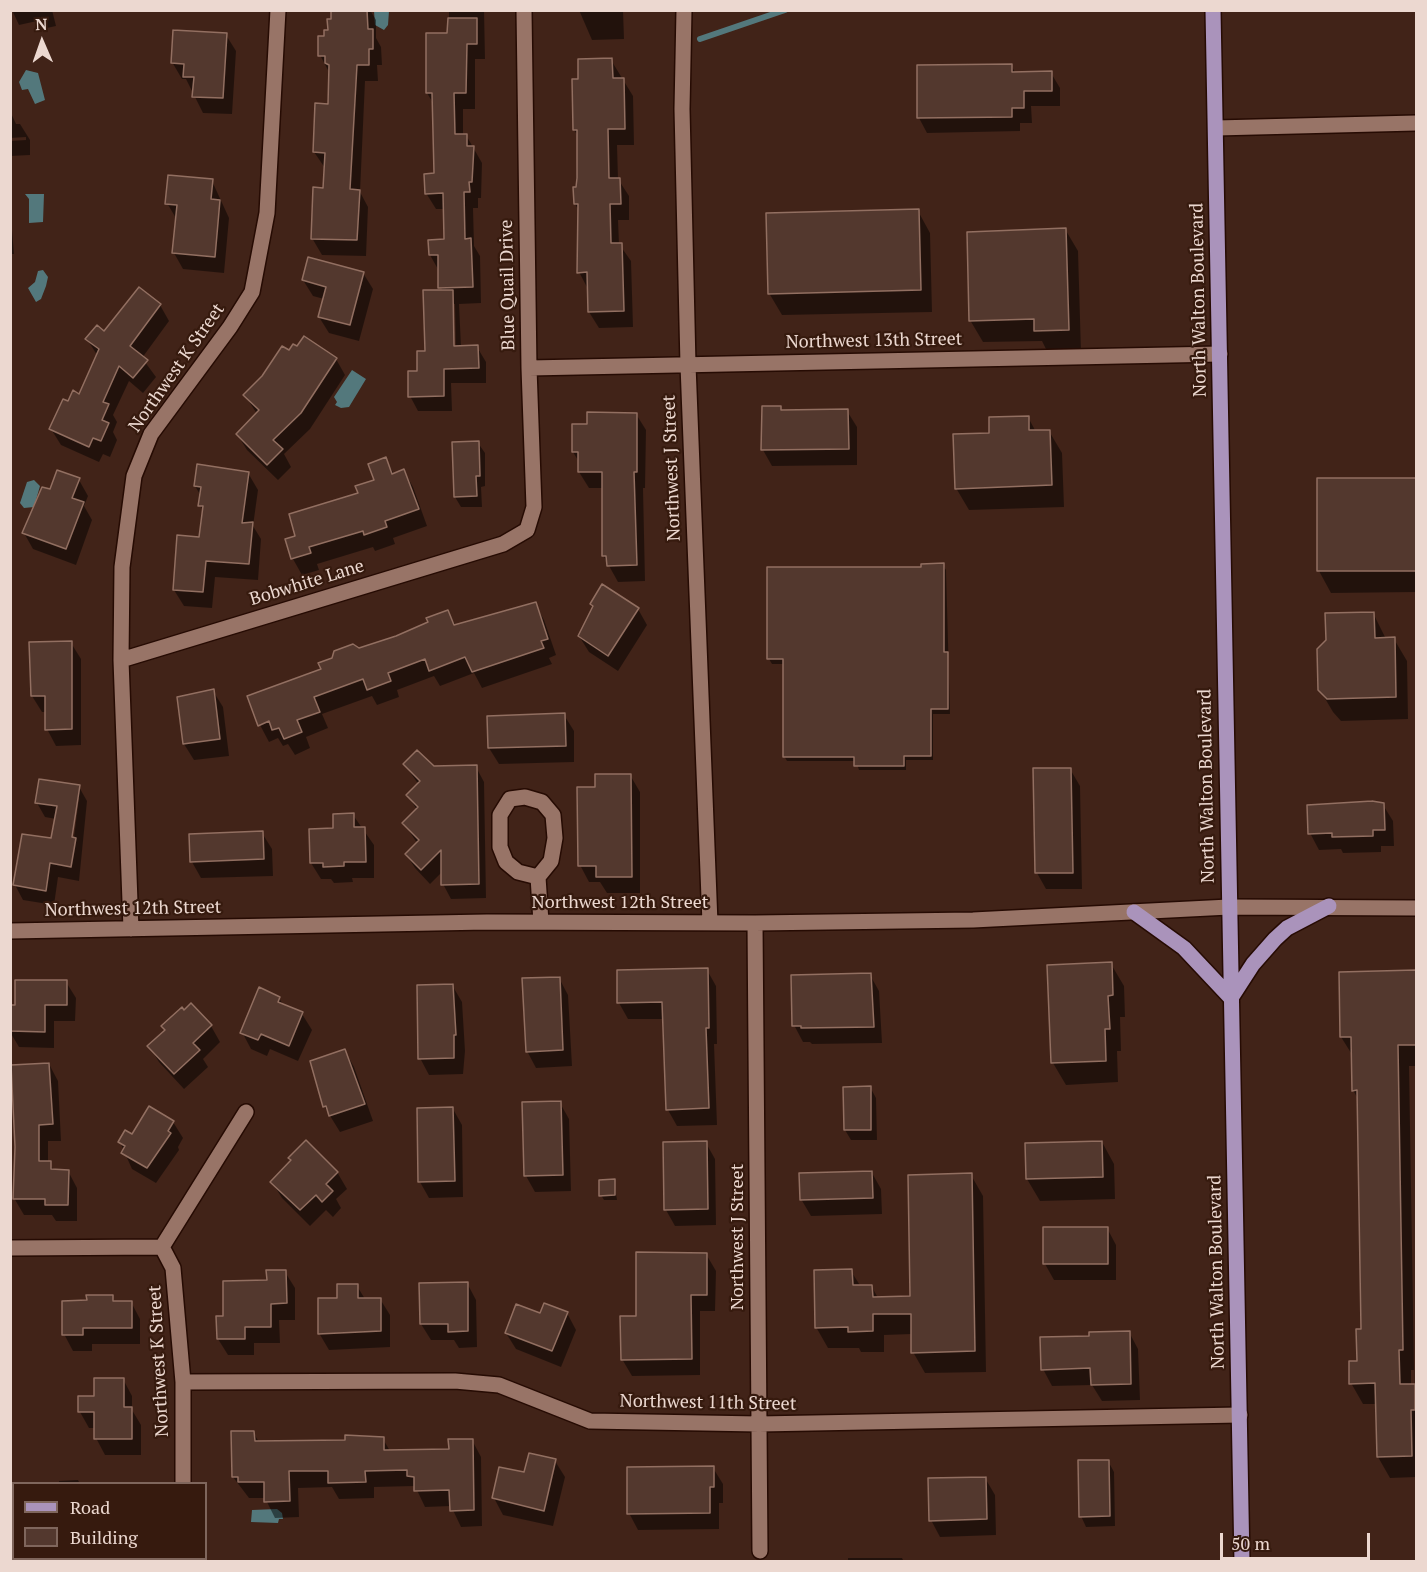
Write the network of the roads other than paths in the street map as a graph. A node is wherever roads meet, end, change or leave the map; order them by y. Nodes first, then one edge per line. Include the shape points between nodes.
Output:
1 (278, 10) edge
2 (524, 10) edge
3 (684, 10) edge
4 (1213, 10) edge
5 (1416, 123) edge
6 (1216, 128) junction
7 (1220, 354) junction
8 (688, 365) junction
9 (529, 368) junction
10 (504, 544) joint
11 (121, 660) junction
12 (538, 877) junction
13 (1329, 906) junction
14 (1228, 907) junction
15 (1416, 908) edge
16 (1134, 912) junction
17 (541, 922) junction
18 (710, 923) junction
19 (755, 923) junction
20 (131, 929) junction
21 (10, 931) edge
22 (1231, 998) junction
23 (246, 1112) dead end
24 (162, 1247) junction
25 (10, 1248) edge
26 (183, 1382) junction
27 (1240, 1415) junction
28 (759, 1424) junction
29 (183, 1482) edge
30 (760, 1551) dead end
31 (1242, 1562) edge

1 - 11 street, Northwest K Street via 267,213 252,291 151,434 134,476 122,567
2 - 9 street, Blue Quail Drive
3 - 8 street, Northwest J Street via 682,109
4 - 6 main road, North Walton Boulevard
5 - 6 street
6 - 7 main road, North Walton Boulevard
7 - 8 street, Northwest 13th Street
7 - 14 main road, North Walton Boulevard
8 - 9 street, Northwest 13th Street
8 - 18 street, Northwest J Street
9 - 10 street, Blue Quail Drive via 534,507 527,530
10 - 11 street, Bobwhite Lane
11 - 20 street, Northwest K Street
12 - 12 street via 550,861 555,838 553,815 542,802 525,797 510,799 500,815 500,847 506,862 518,872
12 - 17 street
13 - 14 street, Northwest 12th Street
13 - 15 street, Northwest 12th Street
13 - 22 main road via 1287,928 1275,939
14 - 16 street, Northwest 12th Street
14 - 22 main road, North Walton Boulevard
16 - 19 street, Northwest 12th Street via 974,920
16 - 22 main road via 1184,948
17 - 18 street, Northwest 12th Street
17 - 20 street, Northwest 12th Street
18 - 19 street, Northwest 12th Street
19 - 28 street, Northwest J Street
20 - 21 street, Northwest 12th Street
22 - 27 main road, North Walton Boulevard
23 - 24 street
24 - 25 street
24 - 26 street, Northwest K Street via 173,1268
26 - 28 street, Northwest 11th Street via 455,1381 499,1385 590,1421
26 - 29 street, Northwest K Street
27 - 28 street, Northwest 11th Street
27 - 31 main road, North Walton Boulevard
28 - 30 street, Northwest J Street

